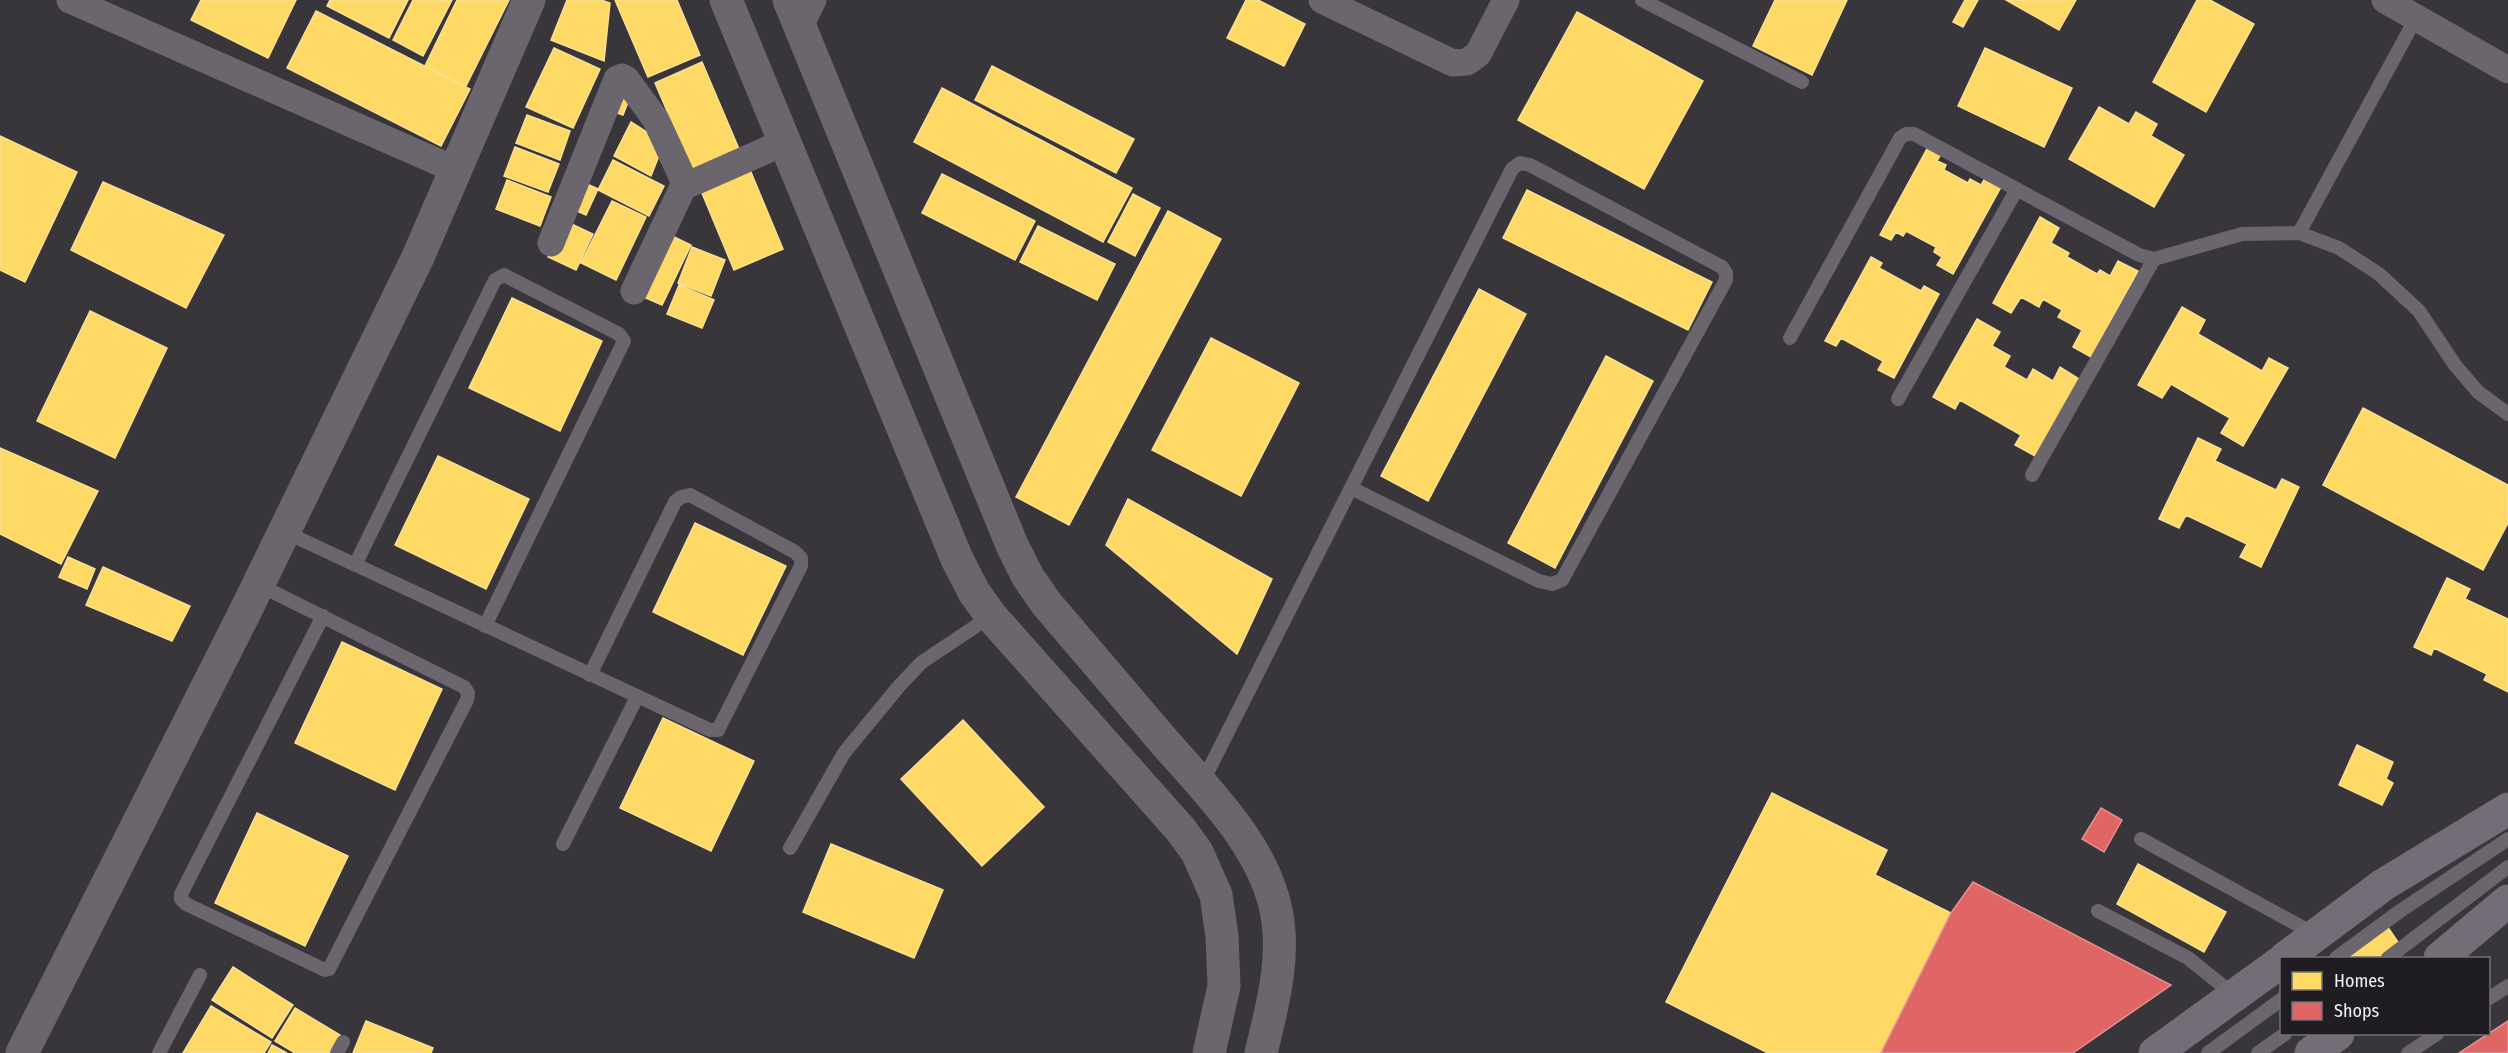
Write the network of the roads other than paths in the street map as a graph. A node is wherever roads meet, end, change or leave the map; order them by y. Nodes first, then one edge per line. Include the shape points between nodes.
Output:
1 (70, 0) edge
2 (530, 0) edge
3 (726, 0) edge
4 (1322, 0) edge
5 (1506, 0) edge
6 (1642, 0) edge
7 (2399, 6) edge
8 (801, 9) edge
9 (2508, 70) edge
10 (1802, 82) dead end
11 (785, 142) junction
12 (456, 170) junction
13 (685, 183) junction
14 (2017, 189) junction
15 (2299, 233) junction
16 (551, 243) dead end
17 (2154, 259) junction
18 (634, 291) dead end
19 (1790, 338) dead end
20 (1898, 399) dead end
21 (2508, 414) edge
22 (2032, 475) dead end
23 (1351, 488) junction
24 (285, 532) junction
25 (355, 565) junction
26 (259, 585) junction
27 (323, 616) junction
28 (991, 616) junction
29 (485, 626) junction
30 (590, 675) junction
31 (637, 697) junction
32 (1201, 785) junction
33 (2508, 809) edge
34 (2141, 839) dead end
35 (2508, 839) edge
36 (563, 844) dead end
37 (790, 848) dead end
38 (2508, 867) edge
39 (2508, 901) edge
40 (2098, 911) dead end
41 (2326, 947) edge
42 (2293, 957) edge
43 (2389, 957) edge
44 (2441, 957) edge
45 (2280, 962) edge
46 (200, 975) dead end
47 (2508, 986) edge
48 (2234, 995) junction
49 (2490, 998) edge
50 (2280, 1000) edge
51 (2284, 1035) edge
52 (2337, 1035) edge
53 (2435, 1035) edge
54 (22, 1053) edge
55 (159, 1053) edge
56 (1209, 1053) edge
57 (1261, 1053) edge
58 (2155, 1053) edge
59 (2208, 1053) edge
60 (2258, 1053) edge
61 (2311, 1053) edge
62 (2408, 1053) edge

1 - 12 street
2 - 12 street
3 - 11 street
4 - 5 street via 1453,63 1467,62 1478,54
6 - 10 lane
7 - 9 street
7 - 15 lane
8 - 32 street via 1028,577
11 - 13 street
11 - 28 street via 957,559
12 - 24 street
13 - 16 street via 656,120 626,79 617,79
13 - 18 street
14 - 17 lane via 2139,255
14 - 19 lane via 1914,134 1906,134 1900,138
14 - 20 lane
15 - 17 lane via 2242,234
15 - 21 lane via 2338,248 2379,274 2419,311 2478,392
17 - 22 lane
23 - 23 lane via 1512,169 1520,163 1702,256 1726,273 1726,280 1562,580 1552,584 1539,581
23 - 32 lane
24 - 25 lane
24 - 26 street
25 - 29 lane
25 - 29 lane via 495,280 504,275 619,334 624,341
26 - 27 lane
26 - 54 street
27 - 27 lane via 464,687 468,693 329,969 325,970 186,904 181,894
28 - 37 lane via 922,662 900,685 844,753
28 - 56 street via 1197,852 1216,895 1222,936 1224,986
29 - 30 lane
30 - 31 lane
30 - 31 lane via 675,502 681,497 690,495 801,558 801,566 718,730 710,730
31 - 36 lane
32 - 57 street via 1233,822 1263,872 1276,910 1279,949 1275,995
33 - 41 main road via 2383,885
34 - 41 lane
35 - 41 lane via 2400,911
38 - 43 lane
39 - 44 main road
40 - 48 lane via 2188,958
41 - 42 main road
45 - 48 main road
46 - 55 lane
47 - 49 lane
48 - 58 main road
50 - 59 lane
51 - 60 lane
52 - 61 main road
53 - 62 lane

